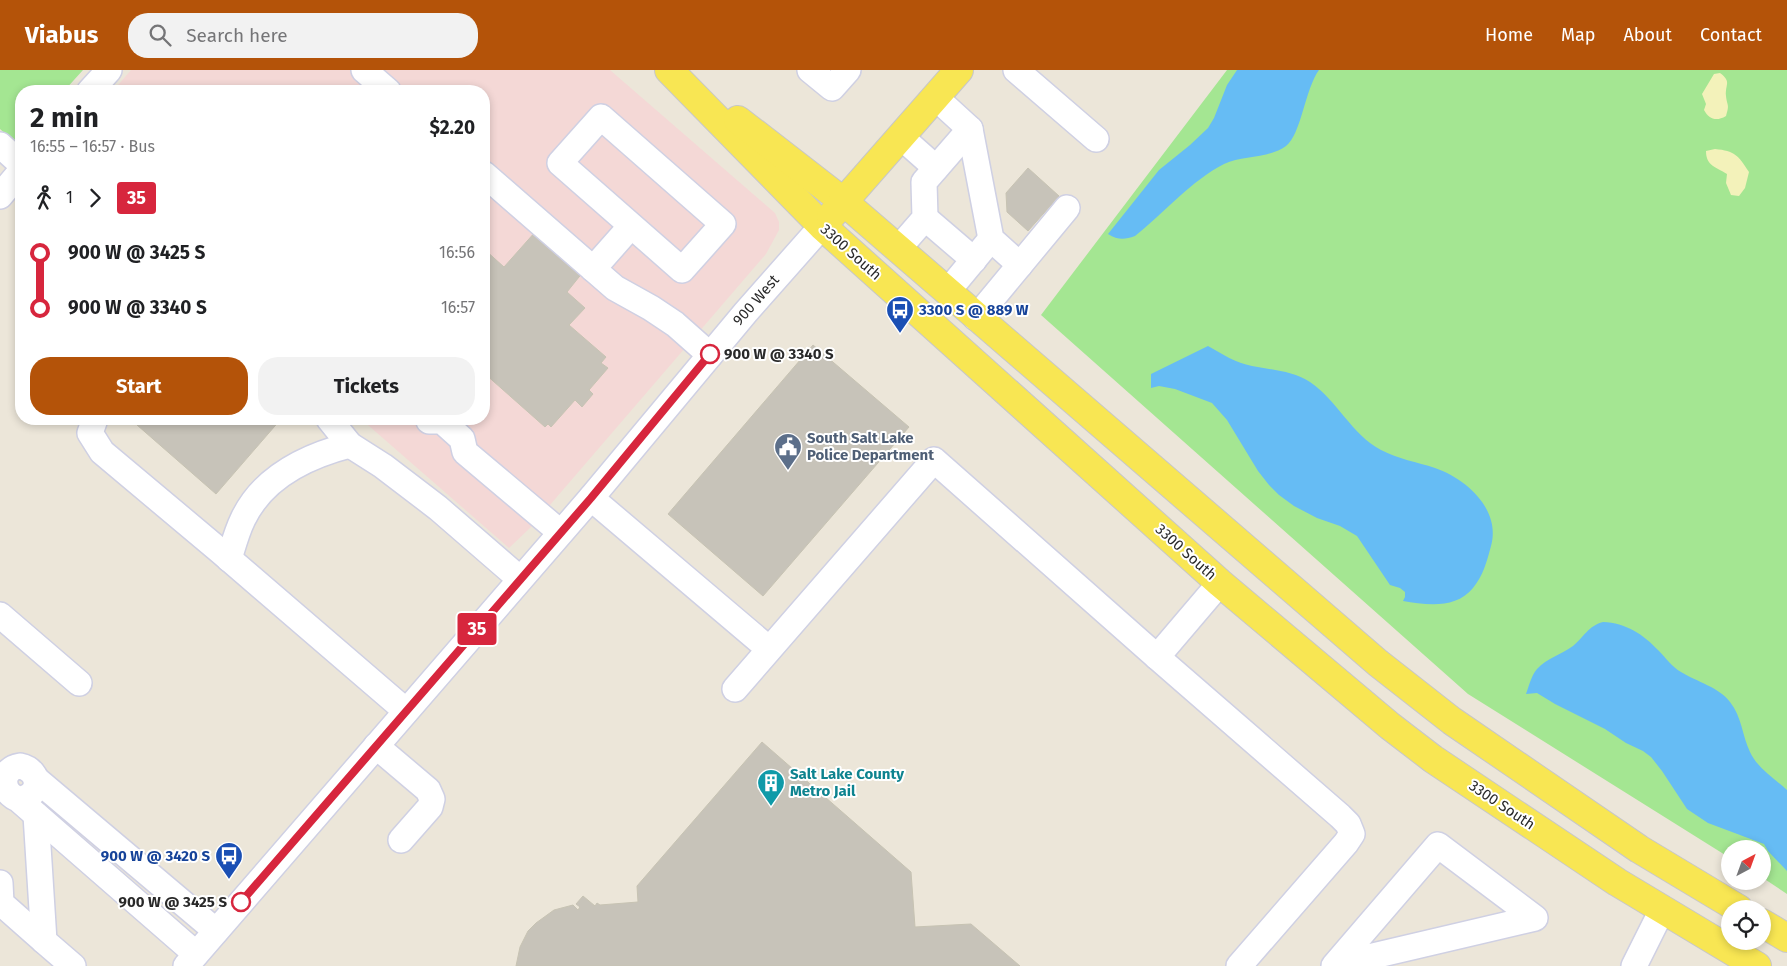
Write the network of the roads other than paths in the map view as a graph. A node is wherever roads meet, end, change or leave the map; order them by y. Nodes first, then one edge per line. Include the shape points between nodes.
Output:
1 (109, 70) edge
2 (364, 70) edge
3 (669, 70) edge
4 (673, 70) edge
5 (810, 70) edge
6 (848, 70) edge
7 (959, 70) edge
8 (1016, 70) edge
9 (95, 85) edge
10 (381, 85) edge
11 (935, 97) junction
12 (970, 129) junction
13 (900, 137) junction
14 (1096, 139) dead end
15 (0, 146) edge
16 (15, 159) edge
17 (936, 168) junction
18 (15, 178) edge
19 (490, 179) edge
20 (0, 196) edge
21 (844, 202) junction
22 (1067, 208) dead end
23 (925, 218) junction
24 (631, 226) junction
25 (822, 226) junction
26 (991, 240) junction
27 (898, 249) junction
28 (974, 260) junction
29 (1020, 265) junction
30 (593, 269) junction
31 (947, 292) junction
32 (976, 318) junction
33 (710, 354) junction
34 (93, 425) edge
35 (334, 425) edge
36 (430, 425) edge
37 (350, 445) junction
38 (591, 498) junction
39 (560, 532) junction
40 (229, 559) junction
41 (520, 579) junction
42 (1220, 582) junction
43 (0, 615) edge
44 (769, 649) junction
45 (1157, 657) junction
46 (79, 683) dead end
47 (735, 689) dead end
48 (406, 711) junction
49 (376, 746) junction
50 (27, 807) junction
51 (104, 838) junction
52 (402, 840) dead end
53 (87, 859) junction
54 (0, 883) edge
55 (1724, 900) edge
56 (1662, 910) junction
57 (1771, 928) edge
58 (216, 931) junction
59 (1787, 938) edge
60 (44, 941) junction
61 (191, 960) edge
62 (72, 966) edge
63 (1239, 966) edge
64 (1335, 966) edge
65 (1634, 966) edge
66 (1757, 966) edge

1 - 9 street
2 - 10 street
3 - 25 main road, 3300 South
4 - 21 main road
5 - 6 street via 832,88
7 - 11 main road, 900 West
8 - 14 street
11 - 12 street
11 - 13 main road, 900 West
12 - 17 street
12 - 26 street
13 - 17 street
13 - 21 main road, 900 West
15 - 16 street
17 - 23 street via 924,182
18 - 20 street
19 - 30 street
21 - 25 main road, 900 West
21 - 27 main road
22 - 29 street
23 - 27 street
23 - 28 street
24 - 24 street via 682,270 723,224 601,117 560,163
24 - 30 street
25 - 33 street, 900 West
25 - 42 main road, 3300 South
26 - 28 street
26 - 29 street
27 - 31 main road
28 - 31 street
29 - 32 street
30 - 33 street via 615,288 674,324
31 - 32 main road
32 - 55 main road via 1378,663 1452,721 1639,849
33 - 38 street, 900 West
34 - 40 street via 90,433 102,452
35 - 37 street
36 - 39 street via 432,433 453,451 465,452
37 - 40 street via 329,450 292,467 259,494 243,518
37 - 41 street via 438,508
38 - 39 street, 900 West
38 - 44 street
39 - 41 street, 900 West
40 - 48 street
41 - 48 street, 900 West
42 - 45 street
42 - 56 main road, 3300 South via 1390,726 1433,758
43 - 46 street
44 - 45 street via 934,460
44 - 47 street
45 - 63 street via 1340,816 1352,834
48 - 49 street, 900 West
49 - 52 street via 428,790 432,799 430,807
49 - 58 street, 900 West
50 - 51 street via 23,798 32,794 36,779
50 - 53 street
50 - 60 street
51 - 53 street
51 - 58 street
53 - 61 street
54 - 60 street via 1,902
56 - 65 street
56 - 66 main road, 3300 South
57 - 59 main road
58 - 61 street, 900 West
60 - 62 street
64 - 64 street via 1438,845 1535,918 1373,956

